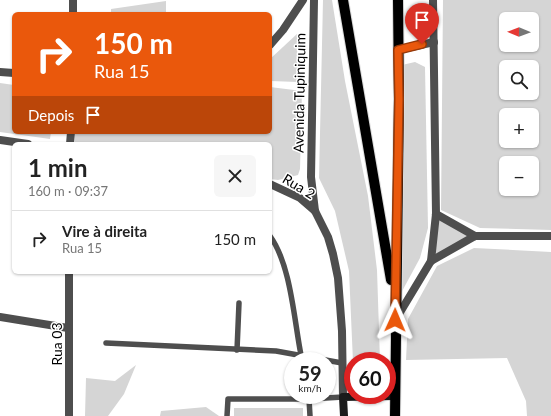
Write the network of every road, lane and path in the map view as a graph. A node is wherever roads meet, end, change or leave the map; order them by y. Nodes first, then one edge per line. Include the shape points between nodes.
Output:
1 (73, 0) edge
2 (304, 0) edge
3 (314, 0) edge
4 (343, 0) edge
5 (398, 0) edge
6 (433, 0) edge
7 (73, 12) edge
8 (272, 42) edge
9 (434, 42) junction
10 (398, 50) junction
11 (0, 72) edge
12 (12, 73) edge
13 (0, 140) edge
14 (14, 142) edge
15 (272, 185) edge
16 (314, 211) junction
17 (436, 214) junction
18 (475, 236) junction
19 (551, 236) edge
20 (272, 239) edge
21 (431, 261) junction
22 (69, 274) edge
23 (239, 303) dead end
24 (396, 306) junction
25 (0, 317) edge
26 (395, 320) junction
27 (68, 328) junction
28 (106, 343) dead end
29 (237, 350) junction
30 (284, 352) edge
31 (300, 352) edge
32 (395, 352) edge
33 (336, 362) edge
34 (342, 363) junction
35 (336, 397) edge
36 (343, 397) junction
37 (284, 399) edge
38 (309, 404) edge
39 (395, 404) edge
40 (69, 416) edge
41 (226, 416) edge
42 (310, 416) edge
43 (344, 416) edge
44 (395, 416) edge

1 - 7 street
2 - 8 street
3 - 16 street, Avenida Tupiniquim
4 - 24 main road
5 - 10 main road
6 - 9 street
9 - 10 street
9 - 17 street
10 - 24 main road
11 - 12 street
13 - 14 street
15 - 16 street, Rua 2 via 300,198
16 - 34 street, Avenida Tupiniquim via 334,254 338,278
17 - 18 street
17 - 21 street
18 - 19 street
18 - 21 street
20 - 31 lane via 281,255
21 - 26 street
22 - 27 street, Rua 03
23 - 29 lane
24 - 26 main road
25 - 27 street
26 - 32 main road
27 - 40 street, Rua 03
28 - 29 lane
29 - 30 lane
33 - 34 lane
34 - 36 street, Avenida Tupiniquim
35 - 36 lane
36 - 43 street
37 - 41 lane via 228,399
38 - 42 lane
39 - 44 main road

